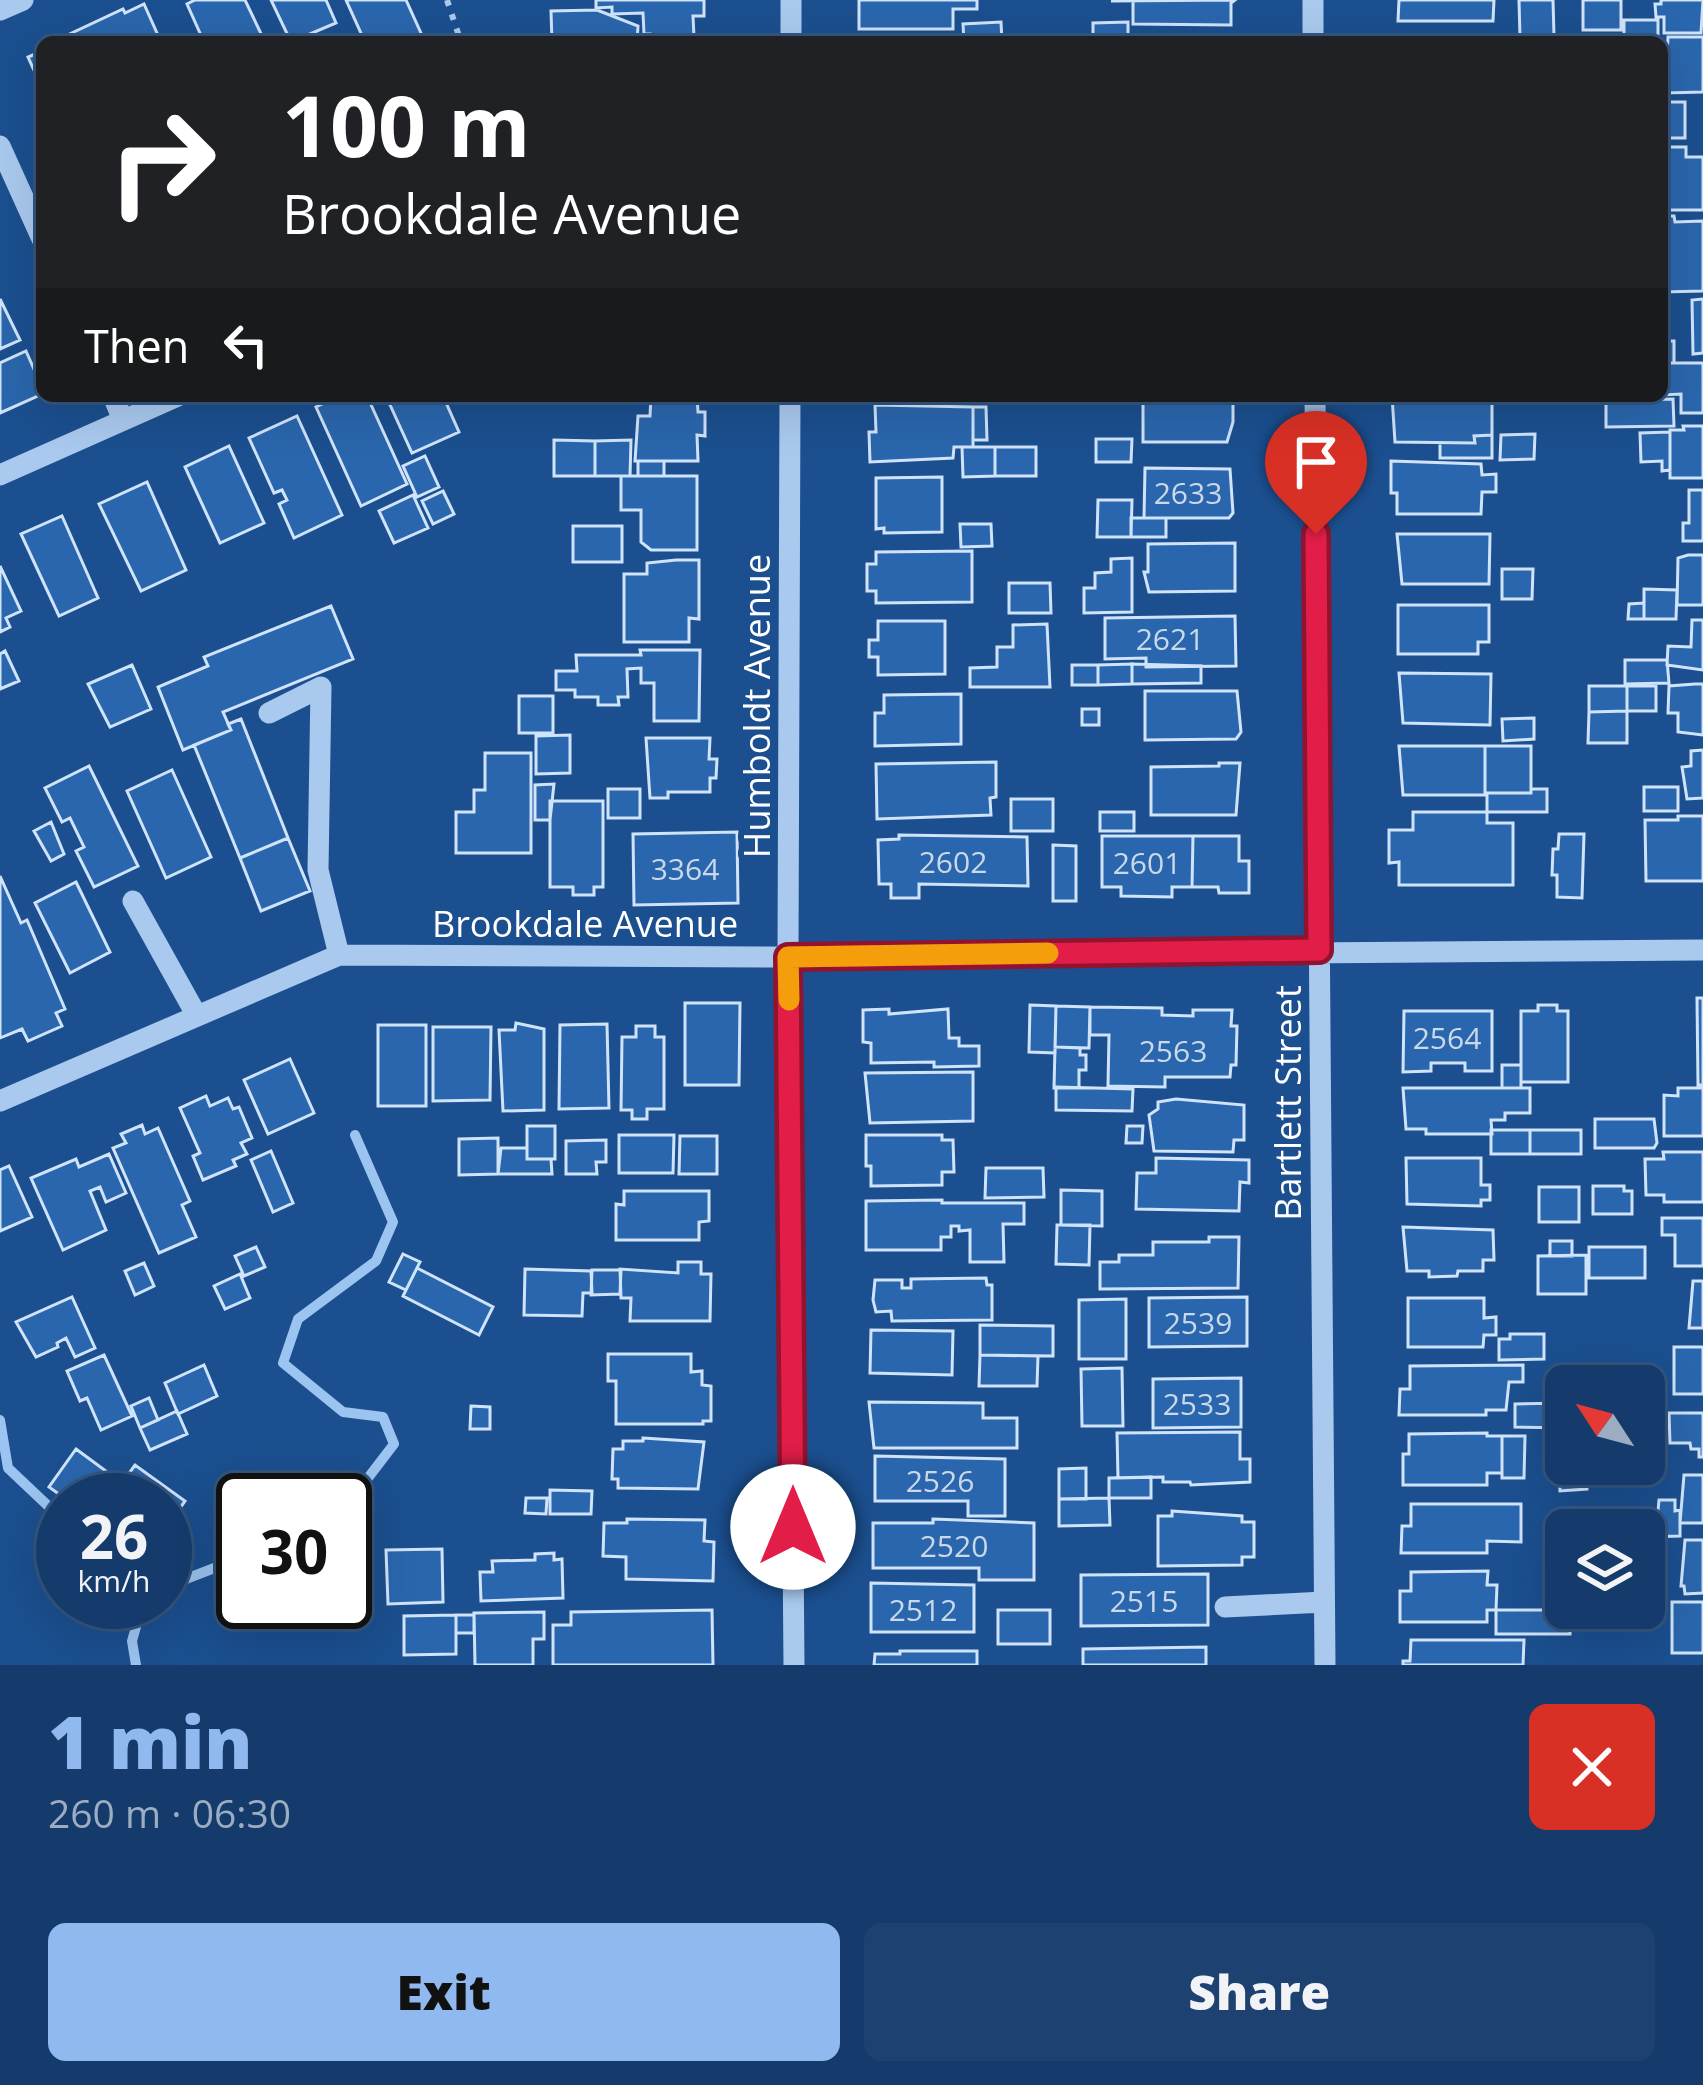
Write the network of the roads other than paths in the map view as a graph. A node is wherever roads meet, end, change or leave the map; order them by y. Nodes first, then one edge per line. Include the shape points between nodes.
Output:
1 (23, 0) edge
2 (791, 0) edge
3 (1312, 0) edge
4 (0, 10) edge
5 (791, 36) edge
6 (1313, 36) edge
7 (0, 146) edge
8 (36, 226) edge
9 (115, 402) edge
10 (164, 402) edge
11 (790, 402) edge
12 (1315, 402) edge
13 (123, 420) junction
14 (0, 475) edge
15 (269, 712) dead end
16 (133, 901) dead end
17 (1319, 950) junction
18 (1703, 950) edge
19 (339, 955) junction
20 (788, 957) junction
21 (196, 1016) junction
22 (0, 1101) edge
23 (1324, 1602) junction
24 (1226, 1607) dead end
25 (794, 1665) edge
26 (1324, 1665) edge

1 - 4 street
2 - 5 street
3 - 6 street
7 - 8 street
9 - 13 street
10 - 13 street
11 - 20 street, Humboldt Avenue
12 - 17 street, Bartlett Street
13 - 14 street
15 - 19 street via 321,688 318,870
16 - 21 street
17 - 18 street, Brookdale Avenue
17 - 20 street, Brookdale Avenue
17 - 23 street, Bartlett Street
19 - 20 street, Brookdale Avenue
19 - 21 street, Brookdale Avenue
20 - 25 street, Humboldt Avenue
21 - 22 street, Brookdale Avenue
23 - 24 street
23 - 26 street, Bartlett Street

